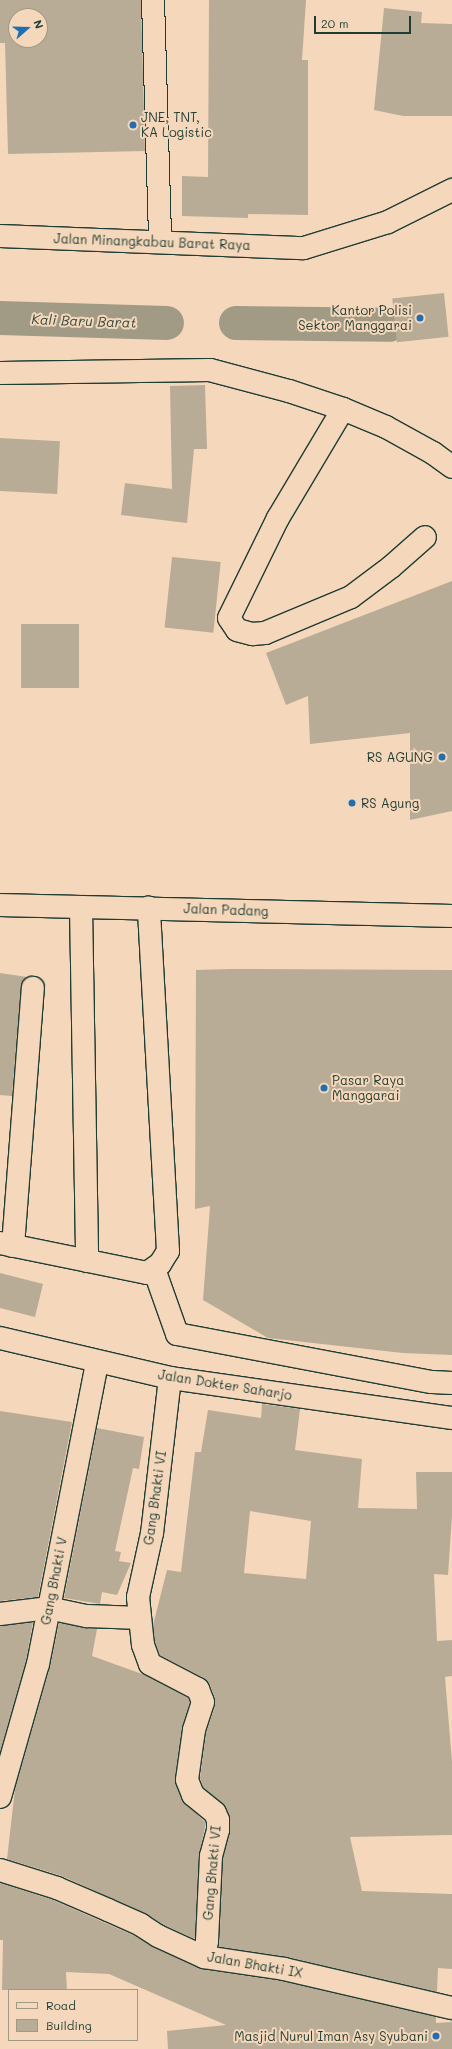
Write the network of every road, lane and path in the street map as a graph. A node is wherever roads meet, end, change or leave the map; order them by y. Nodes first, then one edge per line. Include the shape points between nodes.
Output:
1 (153, 0) edge
2 (452, 190) edge
3 (0, 236) edge
4 (160, 242) junction
5 (0, 373) edge
6 (343, 409) junction
7 (452, 467) edge
8 (425, 537) dead end
9 (0, 905) edge
10 (81, 906) junction
11 (148, 908) junction
12 (452, 916) edge
13 (33, 988) dead end
14 (6, 1245) edge
15 (87, 1261) junction
16 (154, 1269) junction
17 (0, 1338) edge
18 (97, 1362) junction
19 (170, 1378) junction
20 (452, 1383) edge
21 (452, 1418) edge
22 (48, 1608) junction
23 (0, 1614) edge
24 (140, 1618) junction
25 (0, 1797) edge
26 (0, 1870) edge
27 (204, 1957) junction
28 (452, 2008) edge

1 - 4 street
2 - 4 street, Jalan Minangkabau Barat Raya via 388,222 304,248
3 - 4 street, Jalan Minangkabau Barat Raya
5 - 6 street via 210,370 289,391
6 - 7 street via 386,427 433,453
6 - 8 street via 278,518 229,618 237,630 252,634 265,633 351,597
9 - 10 street, Jalan Padang
10 - 11 street, Jalan Padang
10 - 15 street
11 - 12 street, Jalan Padang
11 - 16 street via 168,1251
13 - 14 street
14 - 15 street
15 - 16 street via 146,1273
16 - 20 street via 177,1334 432,1382
17 - 18 street, Jalan Dokter Saharjo
18 - 19 street, Jalan Dokter Saharjo
18 - 22 street, Gang Bhakti V
19 - 21 street, Jalan Dokter Saharjo
19 - 24 street, Gang Bhakti VI via 152,1533 138,1597
22 - 23 street
22 - 24 street via 87,1616
22 - 25 street, Gang Bhakti V via 38,1664
24 - 27 street, Gang Bhakti VI via 143,1645 150,1664 198,1689 204,1702 194,1730 187,1780 193,1795 215,1814 218,1820 211,1856
26 - 27 street, Jalan Bhakti IX via 56,1888 108,1910
27 - 28 street, Jalan Bhakti IX via 284,1969

